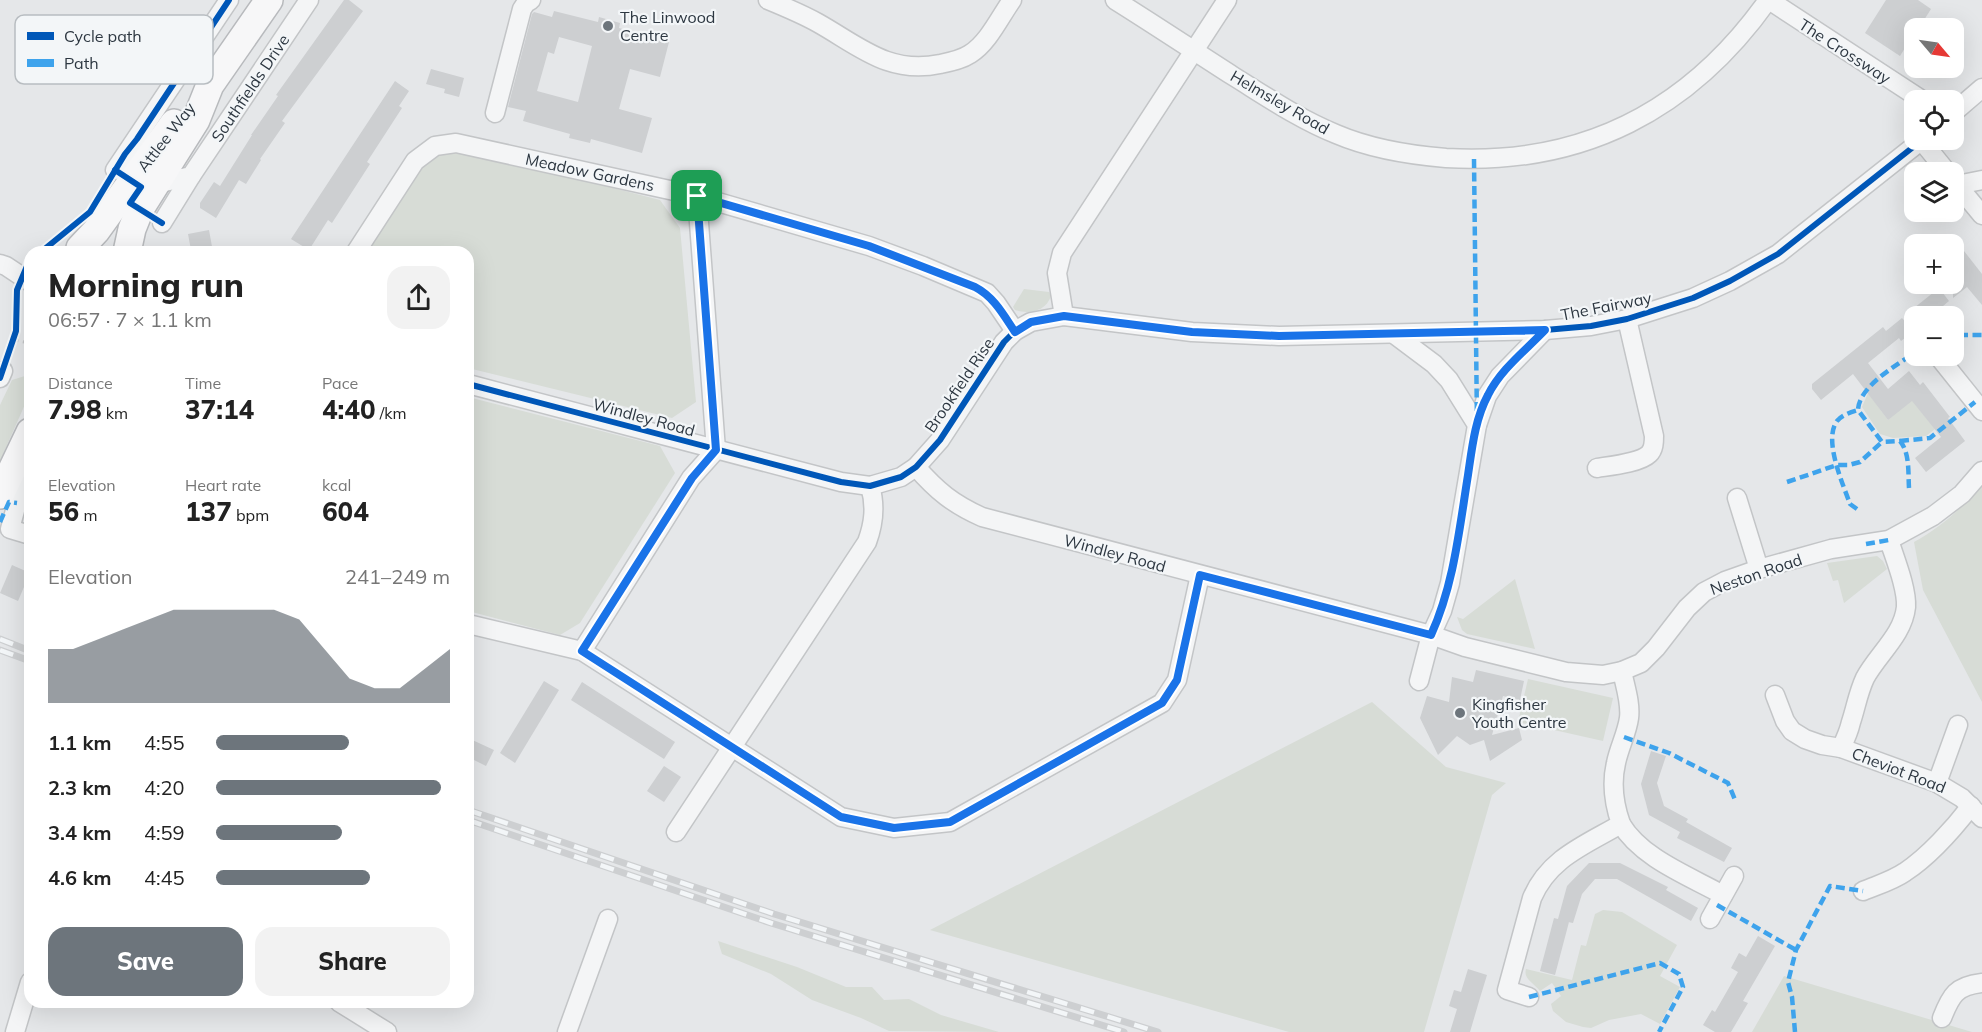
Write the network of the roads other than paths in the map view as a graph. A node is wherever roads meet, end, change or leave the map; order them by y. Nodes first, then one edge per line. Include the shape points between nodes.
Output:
1 (229, 0) edge
2 (269, 0) edge
3 (309, 0) edge
4 (531, 0) edge
5 (768, 0) edge
6 (1012, 0) edge
7 (1115, 0) edge
8 (1227, 0) edge
9 (1769, 0) edge
10 (213, 24) edge
11 (1195, 51) junction
12 (213, 81) edge
13 (173, 84) edge
14 (211, 84) edge
15 (1982, 88) edge
16 (1907, 90) edge
17 (1964, 104) edge
18 (495, 113) dead end
19 (137, 139) junction
20 (1909, 150) edge
21 (1930, 150) edge
22 (1939, 162) edge
23 (115, 170) dead end
24 (149, 176) junction
25 (191, 176) junction
26 (1964, 179) edge
27 (1982, 180) edge
28 (1964, 193) edge
29 (697, 196) junction
30 (1982, 215) edge
31 (162, 223) dead end
32 (79, 246) edge
33 (128, 246) edge
34 (360, 246) edge
35 (3, 265) edge
36 (24, 273) edge
37 (1064, 316) junction
38 (1627, 319) junction
39 (1545, 330) junction
40 (1015, 332) junction
41 (1394, 334) junction
42 (1946, 366) edge
43 (474, 386) edge
44 (1982, 411) edge
45 (1477, 425) junction
46 (24, 445) edge
47 (716, 450) junction
48 (916, 467) junction
49 (1597, 468) dead end
50 (1982, 471) edge
51 (870, 486) junction
52 (24, 489) edge
53 (0, 495) edge
54 (1737, 498) dead end
55 (24, 533) edge
56 (1889, 540) junction
57 (1759, 569) junction
58 (1200, 575) junction
59 (474, 625) edge
60 (1431, 635) junction
61 (582, 651) junction
62 (1622, 671) junction
63 (1419, 681) dead end
64 (1774, 695) dead end
65 (1958, 725) dead end
66 (733, 746) junction
67 (1841, 748) junction
68 (1937, 783) junction
69 (1976, 812) edge
70 (1621, 824) junction
71 (676, 832) dead end
72 (1734, 876) dead end
73 (1863, 891) dead end
74 (1723, 895) junction
75 (608, 919) dead end
76 (1710, 919) dead end
77 (1982, 983) edge
78 (1529, 997) dead end
79 (24, 1002) edge
80 (349, 1008) edge
81 (1942, 1018) dead end
82 (15, 1032) edge
83 (387, 1032) edge
84 (567, 1032) edge

1 - 10 street
2 - 12 highway, Attlee Way
3 - 25 street, Southfields Drive
4 - 18 street via 522,9
5 - 6 street via 818,23 883,61 917,68 971,54
7 - 11 street, Helmsley Road
8 - 11 street
9 - 11 street, Helmsley Road via 1713,65 1660,106 1593,140 1509,158 1426,156 1391,151 1337,135 1292,113
9 - 16 street, The Crossway
11 - 37 street via 1062,253 1057,273
13 - 19 street
14 - 24 highway, Attlee Way via 196,120
15 - 17 street
19 - 23 street
19 - 24 street
20 - 38 street, The Fairway via 1778,254 1693,298
21 - 22 street
24 - 25 street
24 - 32 highway, Attlee Way
24 - 33 highway, Attlee Way
25 - 31 street, Southfields Drive
26 - 27 street
28 - 30 street
29 - 34 street, Meadow Gardens via 456,143 435,146 416,161
29 - 40 street, Meadow Gardens via 869,246 975,287 996,303
29 - 47 street
35 - 36 street
37 - 40 street, Brookfield Rise via 1031,322
37 - 41 street, The Fairway via 1235,335
38 - 39 street, The Fairway
38 - 49 street via 1654,447 1649,455 1639,459
39 - 41 street, The Fairway
39 - 45 street via 1500,376 1487,396
40 - 48 street, Brookfield Rise via 994,354 940,440
41 - 45 street via 1449,380
42 - 44 street
43 - 47 street, Windley Road
45 - 60 street via 1450,583
46 - 53 highway
47 - 51 street, Windley Road
47 - 61 street via 692,478
48 - 51 street, Windley Road via 901,477
48 - 58 street, Windley Road via 949,500 982,517
50 - 56 street, Neston Road via 1962,494 1933,516
51 - 66 street via 873,524 867,542
52 - 55 street via 10,529
54 - 57 street
56 - 57 street, Neston Road via 1831,549
56 - 67 street, Cheviot Road via 1904,588 1903,620 1865,679
57 - 62 street, Neston Road via 1704,592 1641,663
58 - 60 street, Windley Road
58 - 66 street via 1177,680 1162,703 950,822 894,828 841,817
59 - 61 street
60 - 62 street, Neston Road via 1566,672 1603,675
60 - 63 street
61 - 66 street
62 - 70 street via 1630,707 1614,779
64 - 67 street, Cheviot Road via 1792,731 1822,745
65 - 68 street
66 - 71 street
67 - 68 street, Cheviot Road
68 - 69 street, Cheviot Road via 1957,794
69 - 73 street via 1956,825 1907,871
70 - 74 street via 1641,847
70 - 78 street via 1553,865 1537,886 1507,990
72 - 74 street
74 - 76 street
75 - 84 street
77 - 81 street via 1958,990 1948,1001
79 - 82 street
80 - 83 street

